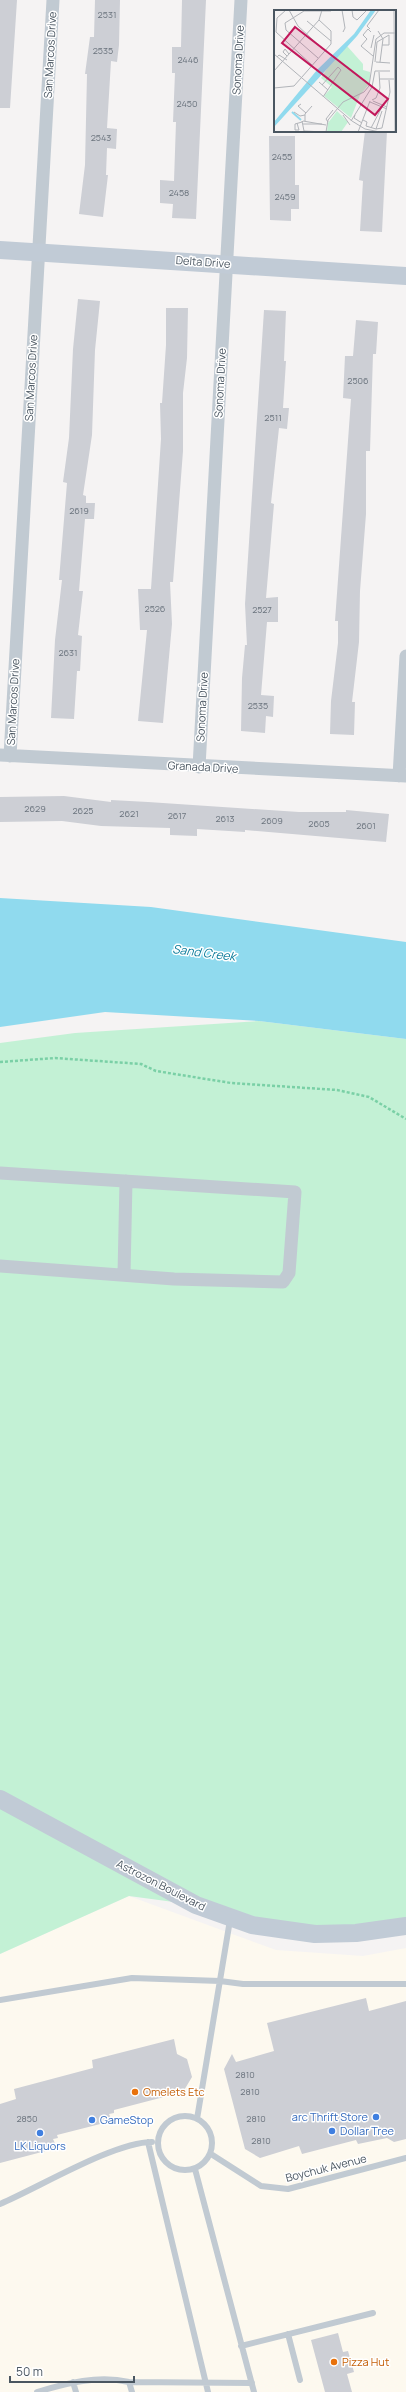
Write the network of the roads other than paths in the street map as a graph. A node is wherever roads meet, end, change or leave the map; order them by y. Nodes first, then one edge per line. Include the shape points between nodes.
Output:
1 (53, 0) edge
2 (241, 0) edge
3 (0, 250) edge
4 (38, 252) junction
5 (226, 264) junction
6 (406, 276) edge
7 (406, 656) edge
8 (5, 756) edge
9 (199, 767) junction
10 (403, 776) edge
11 (0, 1172) edge
12 (126, 1181) junction
13 (0, 1266) edge
14 (124, 1275) junction
15 (0, 1799) edge
16 (230, 1918) junction
17 (406, 1926) edge
18 (220, 1980) junction
19 (406, 1984) edge
20 (0, 2000) edge
21 (197, 2119) junction
22 (148, 2142) junction
23 (158, 2142) junction
24 (211, 2154) junction
25 (406, 2158) edge
26 (195, 2169) junction
27 (0, 2204) edge
28 (373, 2313) dead end
29 (288, 2334) junction
30 (241, 2346) junction
31 (300, 2380) dead end
32 (73, 2382) junction
33 (129, 2382) junction
34 (205, 2383) junction
35 (252, 2383) junction
36 (37, 2392) edge
37 (76, 2392) edge
38 (132, 2392) edge
39 (208, 2392) edge
40 (254, 2392) edge

1 - 4 street, San Marcos Drive
2 - 5 street, Sonoma Drive
3 - 4 main road, Delta Drive
4 - 5 main road, Delta Drive
4 - 8 street, San Marcos Drive
5 - 6 main road, Delta Drive
5 - 9 street, Sonoma Drive
7 - 10 street
8 - 9 street, Granada Drive
9 - 10 street, Granada Drive
11 - 12 street
12 - 14 street
12 - 14 street via 295,1192 289,1273 283,1282
13 - 14 street
15 - 16 main road, Astrozon Boulevard via 156,1885
16 - 17 main road, Astrozon Boulevard via 272,1929 315,1934 356,1933
16 - 18 lane
18 - 19 lane via 243,1984
18 - 20 lane via 132,1978
18 - 21 lane
21 - 23 lane via 188,2116 175,2118 166,2124
21 - 24 lane via 208,2127 212,2136
22 - 23 lane
22 - 27 lane via 102,2157
22 - 34 lane
23 - 26 lane via 161,2156 167,2164 176,2169
24 - 25 lane, Boychuk Avenue via 262,2186 288,2189
24 - 26 lane via 203,2165
26 - 30 lane
28 - 29 lane
29 - 30 lane
29 - 31 lane
30 - 35 lane
32 - 33 lane via 114,2379
32 - 36 lane
32 - 37 lane
33 - 34 lane
33 - 38 lane
34 - 35 lane
34 - 39 lane
35 - 40 lane

